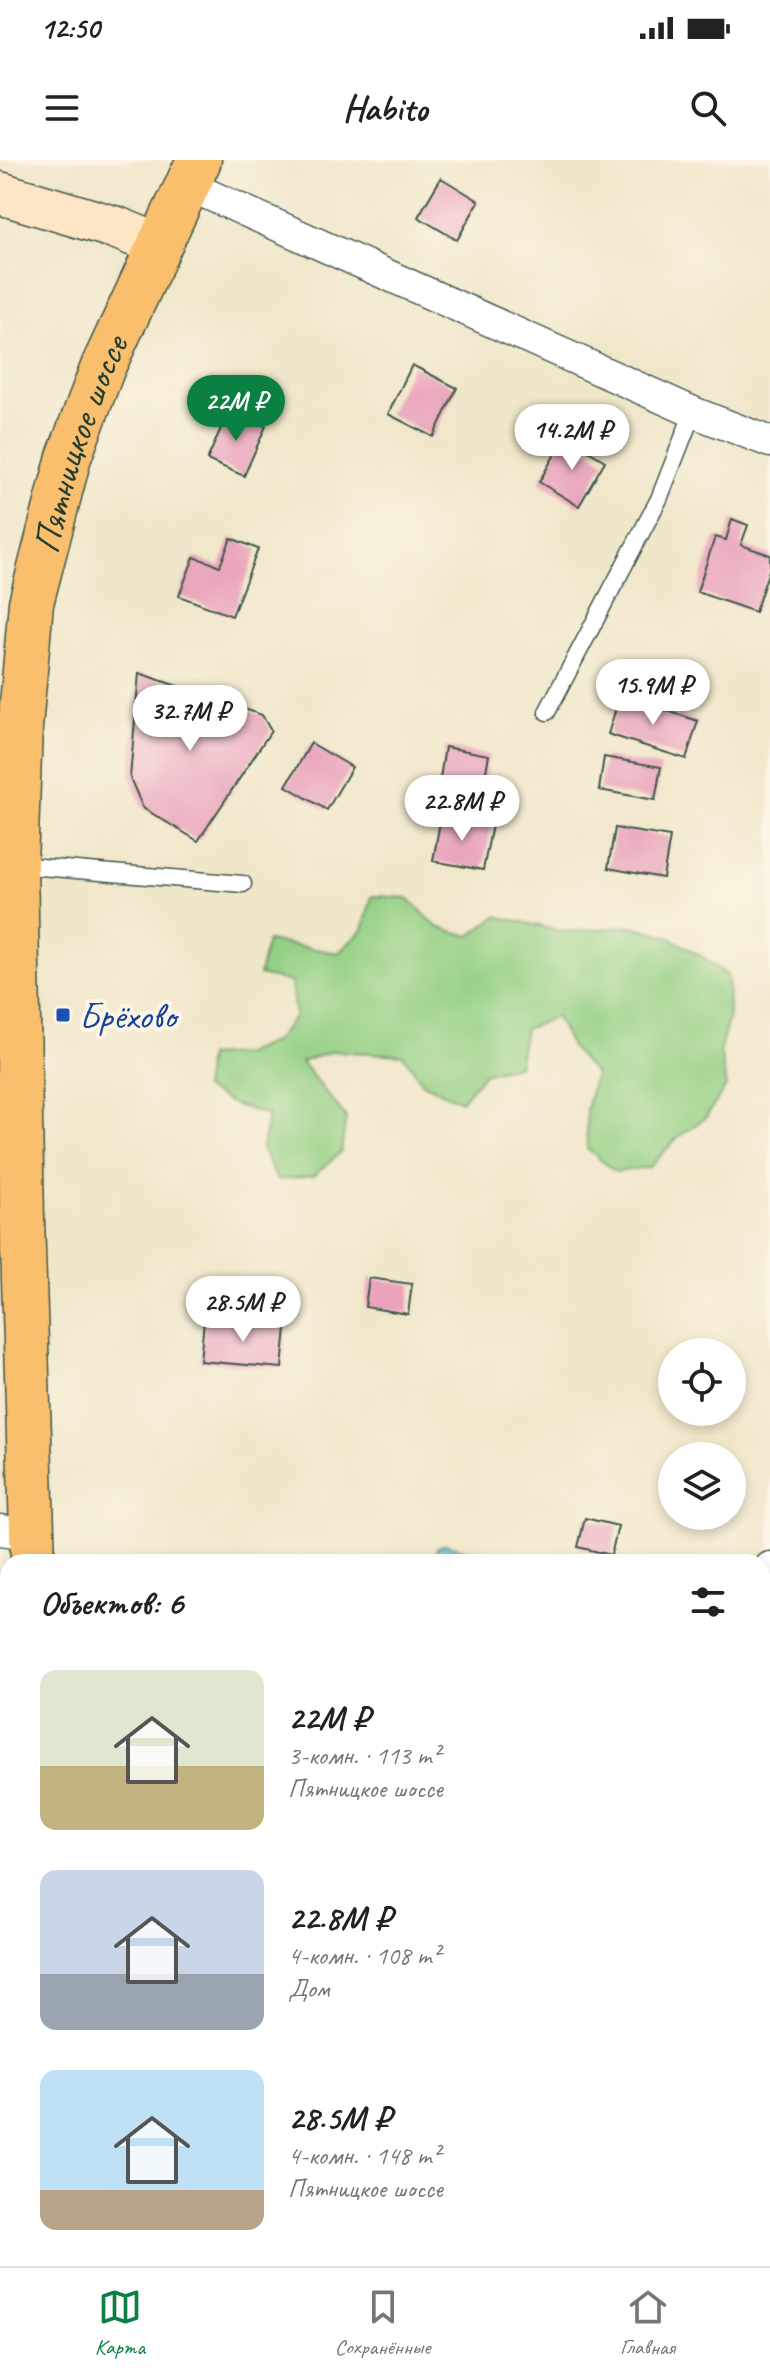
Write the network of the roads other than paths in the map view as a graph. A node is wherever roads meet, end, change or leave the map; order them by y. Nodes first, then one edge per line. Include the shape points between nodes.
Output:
1 (193, 173) edge
2 (0, 193) edge
3 (159, 245) junction
4 (693, 412) junction
5 (770, 442) edge
6 (547, 712) dead end
7 (15, 865) junction
8 (243, 884) dead end
9 (22, 1542) edge

1 - 3 main road, Пятницкое шоссе
1 - 4 street
2 - 3 main road
3 - 7 main road, Пятницкое шоссе via 69,457 31,603
4 - 5 street
4 - 6 lane via 659,499
7 - 8 lane
7 - 9 main road, Пятницкое шоссе via 14,1311

